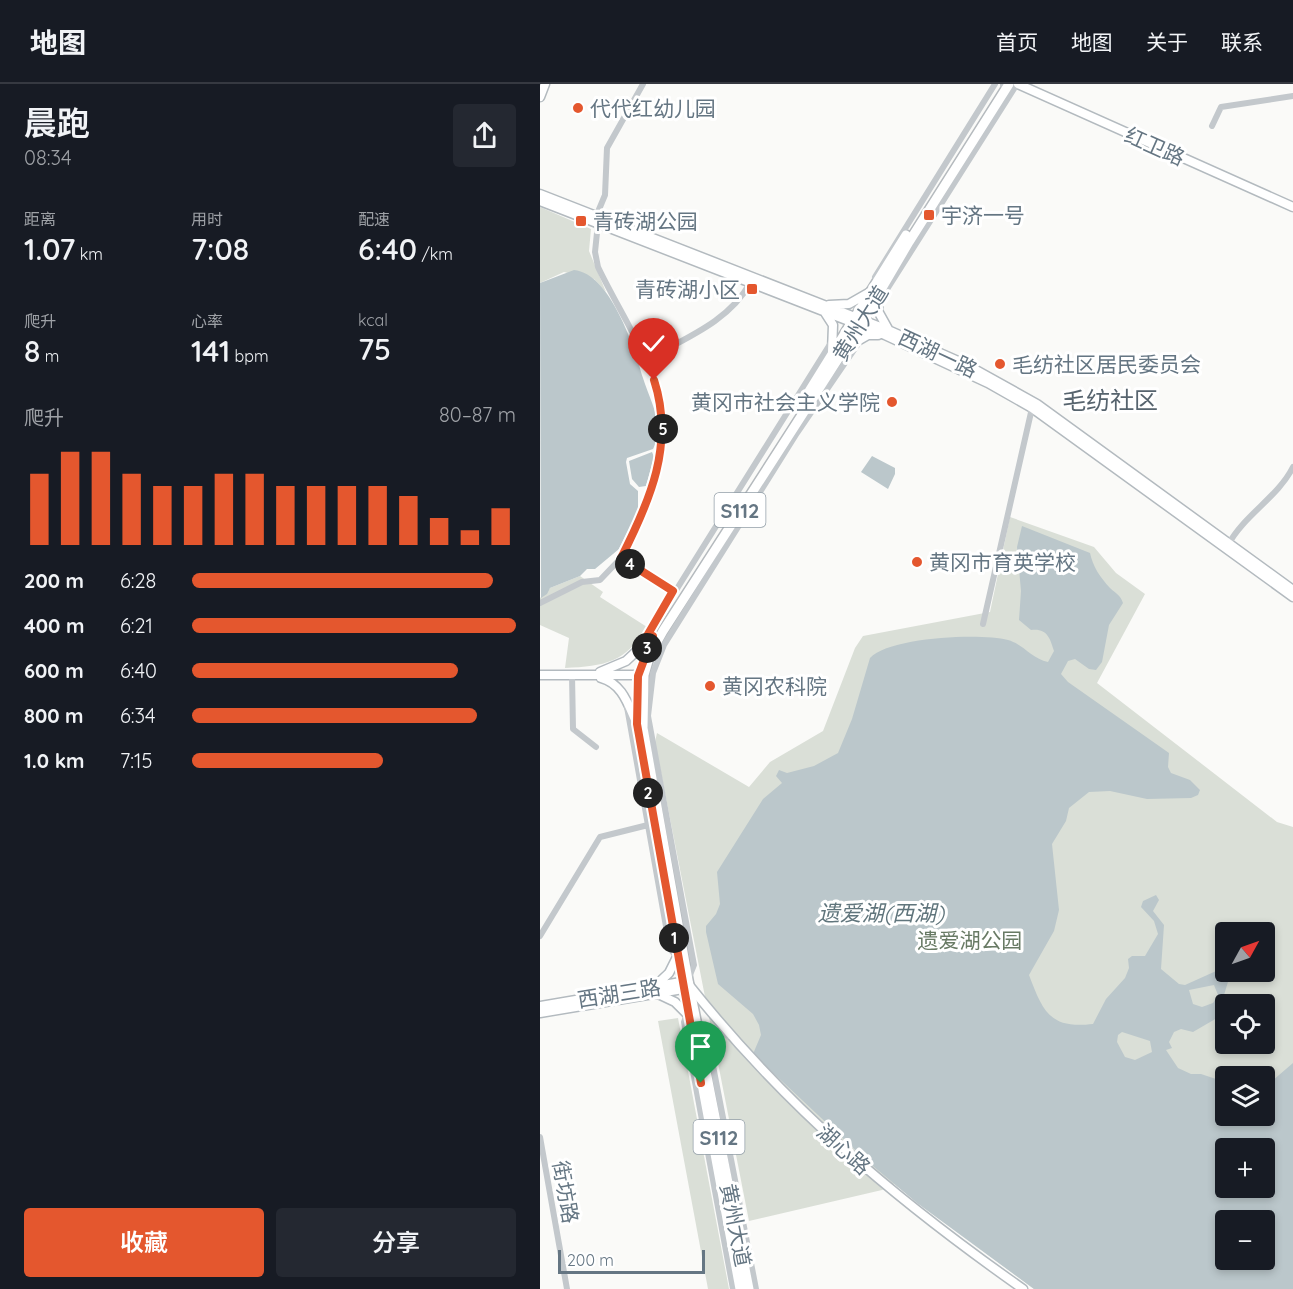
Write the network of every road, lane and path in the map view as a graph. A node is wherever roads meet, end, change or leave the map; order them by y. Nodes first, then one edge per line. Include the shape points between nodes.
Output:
1 (545, 84) edge
2 (643, 84) edge
3 (995, 84) edge
4 (1003, 84) edge
5 (1009, 84) edge
6 (1018, 84) edge
7 (1293, 96) edge
8 (540, 97) edge
9 (1212, 126) dead end
10 (540, 194) edge
11 (540, 201) edge
12 (1293, 207) edge
13 (596, 221) junction
14 (750, 283) junction
15 (876, 292) junction
16 (863, 297) junction
17 (877, 305) junction
18 (824, 308) junction
19 (858, 321) junction
20 (887, 333) junction
21 (863, 337) junction
22 (834, 338) junction
23 (844, 350) junction
24 (832, 355) junction
25 (646, 360) junction
26 (1032, 408) junction
27 (1293, 467) edge
28 (1228, 545) junction
29 (621, 558) junction
30 (1293, 590) edge
31 (673, 591) junction
32 (1293, 597) edge
33 (540, 603) edge
34 (983, 624) dead end
35 (653, 636) junction
36 (640, 648) junction
37 (540, 675) edge
38 (572, 675) junction
39 (592, 675) junction
40 (641, 675) junction
41 (626, 701) junction
42 (637, 724) junction
43 (596, 747) dead end
44 (648, 825) junction
45 (540, 936) edge
46 (677, 957) junction
47 (685, 984) junction
48 (655, 990) junction
49 (540, 1006) edge
50 (540, 1013) edge
51 (687, 1014) junction
52 (698, 1030) junction
53 (733, 1040) junction
54 (709, 1045) junction
55 (540, 1137) edge
56 (1011, 1280) junction
57 (567, 1289) edge
58 (733, 1289) edge
59 (740, 1289) edge
60 (749, 1289) edge
61 (756, 1289) edge
62 (1005, 1289) edge
63 (1023, 1289) edge

1 - 8 main road
2 - 13 street via 607,148 605,195
3 - 16 street
4 - 15 main road, 黄州大道 / S112
5 - 15 main road, 黄州大道 / S112
6 - 12 main road, 红卫路
6 - 17 street
7 - 9 street via 1221,107
10 - 13 main road, 西湖一路
11 - 13 main road, 西湖一路
13 - 14 main road, 西湖一路
13 - 18 main road, 西湖一路
13 - 25 street via 598,267
14 - 18 main road, 西湖一路
14 - 25 street via 741,299 719,318
15 - 16 main road
15 - 17 main road
15 - 19 main road, 黄州大道 / S112
16 - 18 main road
17 - 20 main road
18 - 19 main road, 西湖一路
18 - 22 main road
19 - 20 main road, 西湖一路
19 - 23 main road, 黄州大道 / S112
19 - 24 main road, 黄州大道 / S112
20 - 21 main road
20 - 26 main road, 西湖一路
20 - 28 main road, 西湖一路 via 967,365 1037,404
21 - 23 main road
21 - 47 street via 797,433 664,645 653,669 648,716 694,965
22 - 24 main road
22 - 31 street
23 - 40 main road, 黄州大道 / S112 via 663,631
24 - 35 main road, 黄州大道 / S112
25 - 29 street via 661,402 662,450 643,511
26 - 32 main road, 西湖一路
26 - 34 street
27 - 28 street
28 - 30 main road, 西湖一路
29 - 31 street
29 - 33 street via 600,580 573,585
31 - 36 street
35 - 36 main road
35 - 40 main road, 黄州大道 / S112
36 - 39 main road via 616,666
37 - 38 main road
38 - 39 main road
38 - 43 street via 573,729
39 - 40 main road
39 - 41 main road via 615,684
40 - 42 main road, 黄州大道 / S112
40 - 47 main road, 黄州大道 / S112 via 643,728
41 - 42 main road
41 - 44 street
42 - 46 main road, 黄州大道 / S112
44 - 45 street via 600,837
44 - 46 street via 670,949
46 - 47 main road, 黄州大道 / S112
46 - 48 main road
47 - 48 main road, 西湖三路
47 - 51 main road, 黄州大道 / S112
47 - 52 main road, 黄州大道 / S112
47 - 53 main road, 湖心路
48 - 49 main road, 西湖三路
48 - 50 main road, 西湖三路
48 - 51 main road
51 - 58 street via 684,1022
51 - 59 main road, 黄州大道 / S112
52 - 54 street
52 - 60 main road, 黄州大道 / S112
53 - 54 street via 714,1028 708,1033
53 - 56 main road, 湖心路 via 874,1176 921,1216
54 - 61 street
55 - 57 street, 街坊路
56 - 62 main road
56 - 63 main road, 湖心路

